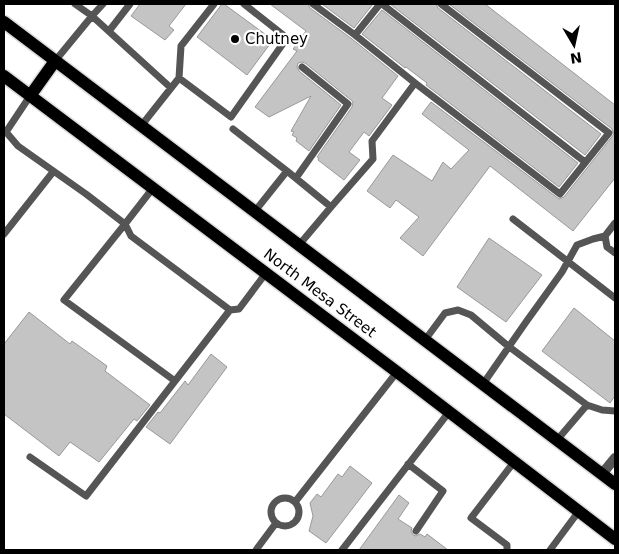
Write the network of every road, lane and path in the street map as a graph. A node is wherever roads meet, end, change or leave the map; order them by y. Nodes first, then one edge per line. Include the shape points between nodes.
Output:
1 (75, 4) edge
2 (103, 4) edge
3 (130, 4) edge
4 (214, 4) edge
5 (244, 4) edge
6 (312, 4) edge
7 (380, 4) edge
8 (441, 4) edge
9 (92, 16) junction
10 (4, 22) edge
11 (109, 31) junction
12 (354, 35) junction
13 (55, 61) junction
14 (302, 67) dead end
15 (4, 76) edge
16 (179, 78) junction
17 (415, 83) junction
18 (171, 88) junction
19 (30, 96) junction
20 (141, 126) junction
21 (233, 129) dead end
22 (5, 131) edge
23 (585, 162) junction
24 (287, 171) junction
25 (53, 172) junction
26 (296, 178) junction
27 (153, 188) junction
28 (331, 207) junction
29 (255, 211) junction
30 (513, 219) dead end
31 (615, 223) edge
32 (125, 224) junction
33 (4, 234) edge
34 (605, 236) junction
35 (299, 245) junction
36 (615, 253) edge
37 (568, 262) junction
38 (266, 273) junction
39 (615, 298) edge
40 (230, 310) junction
41 (425, 340) junction
42 (508, 346) junction
43 (397, 372) junction
44 (175, 381) junction
45 (482, 384) junction
46 (587, 405) junction
47 (615, 410) edge
48 (449, 412) junction
49 (557, 440) junction
50 (30, 458) dead end
51 (615, 458) edge
52 (514, 462) junction
53 (408, 464) junction
54 (602, 474) junction
55 (615, 484) edge
56 (295, 502) junction
57 (579, 512) junction
58 (276, 523) junction
59 (416, 531) dead end
60 (615, 538) edge
61 (256, 550) edge
62 (342, 550) edge
63 (507, 550) edge
64 (550, 550) edge

1 - 9 lane
2 - 9 lane
3 - 11 lane
4 - 16 lane via 181,46
5 - 16 lane via 287,38 230,117
6 - 12 lane
7 - 12 lane
7 - 23 lane
8 - 23 lane via 609,133
9 - 11 lane
9 - 13 lane
10 - 13 main road, North Mesa Street
11 - 18 lane
12 - 17 lane
13 - 19 main road
13 - 20 main road, North Mesa Street
14 - 26 lane via 348,104
15 - 19 main road, North Mesa Street
16 - 18 lane
17 - 23 lane via 560,194
17 - 28 lane via 372,141 373,160
18 - 20 lane
19 - 22 lane
19 - 27 main road, North Mesa Street
20 - 29 main road, North Mesa Street
21 - 24 lane
22 - 25 lane via 18,146
24 - 26 lane
24 - 29 lane
25 - 32 lane
25 - 33 lane
26 - 28 lane
27 - 32 lane
27 - 38 main road, North Mesa Street
28 - 35 lane
29 - 35 main road, North Mesa Street
30 - 37 lane
31 - 34 lane
32 - 40 lane via 131,236
32 - 44 lane via 64,300
34 - 36 lane via 608,247
34 - 37 lane via 577,245
35 - 41 main road, North Mesa Street
37 - 39 lane
37 - 42 lane
38 - 40 lane via 239,309
38 - 43 main road, North Mesa Street
40 - 44 lane
41 - 42 lane via 446,314 458,310 471,315
41 - 45 main road, North Mesa Street
42 - 45 lane
42 - 46 lane
43 - 48 main road, North Mesa Street
43 - 56 lane
44 - 50 lane via 86,496
45 - 49 main road, North Mesa Street
46 - 47 lane
46 - 49 lane
48 - 52 main road, North Mesa Street
48 - 53 lane
49 - 54 main road, North Mesa Street
51 - 54 street
52 - 57 main road, North Mesa Street
52 - 63 lane via 471,518 507,544
53 - 59 lane via 443,491
53 - 62 lane
54 - 55 main road, North Mesa Street
56 - 58 lane via 300,515 295,523 280,526
56 - 58 lane via 287,498 275,502 271,515
57 - 60 main road, North Mesa Street
57 - 64 lane
58 - 61 lane

